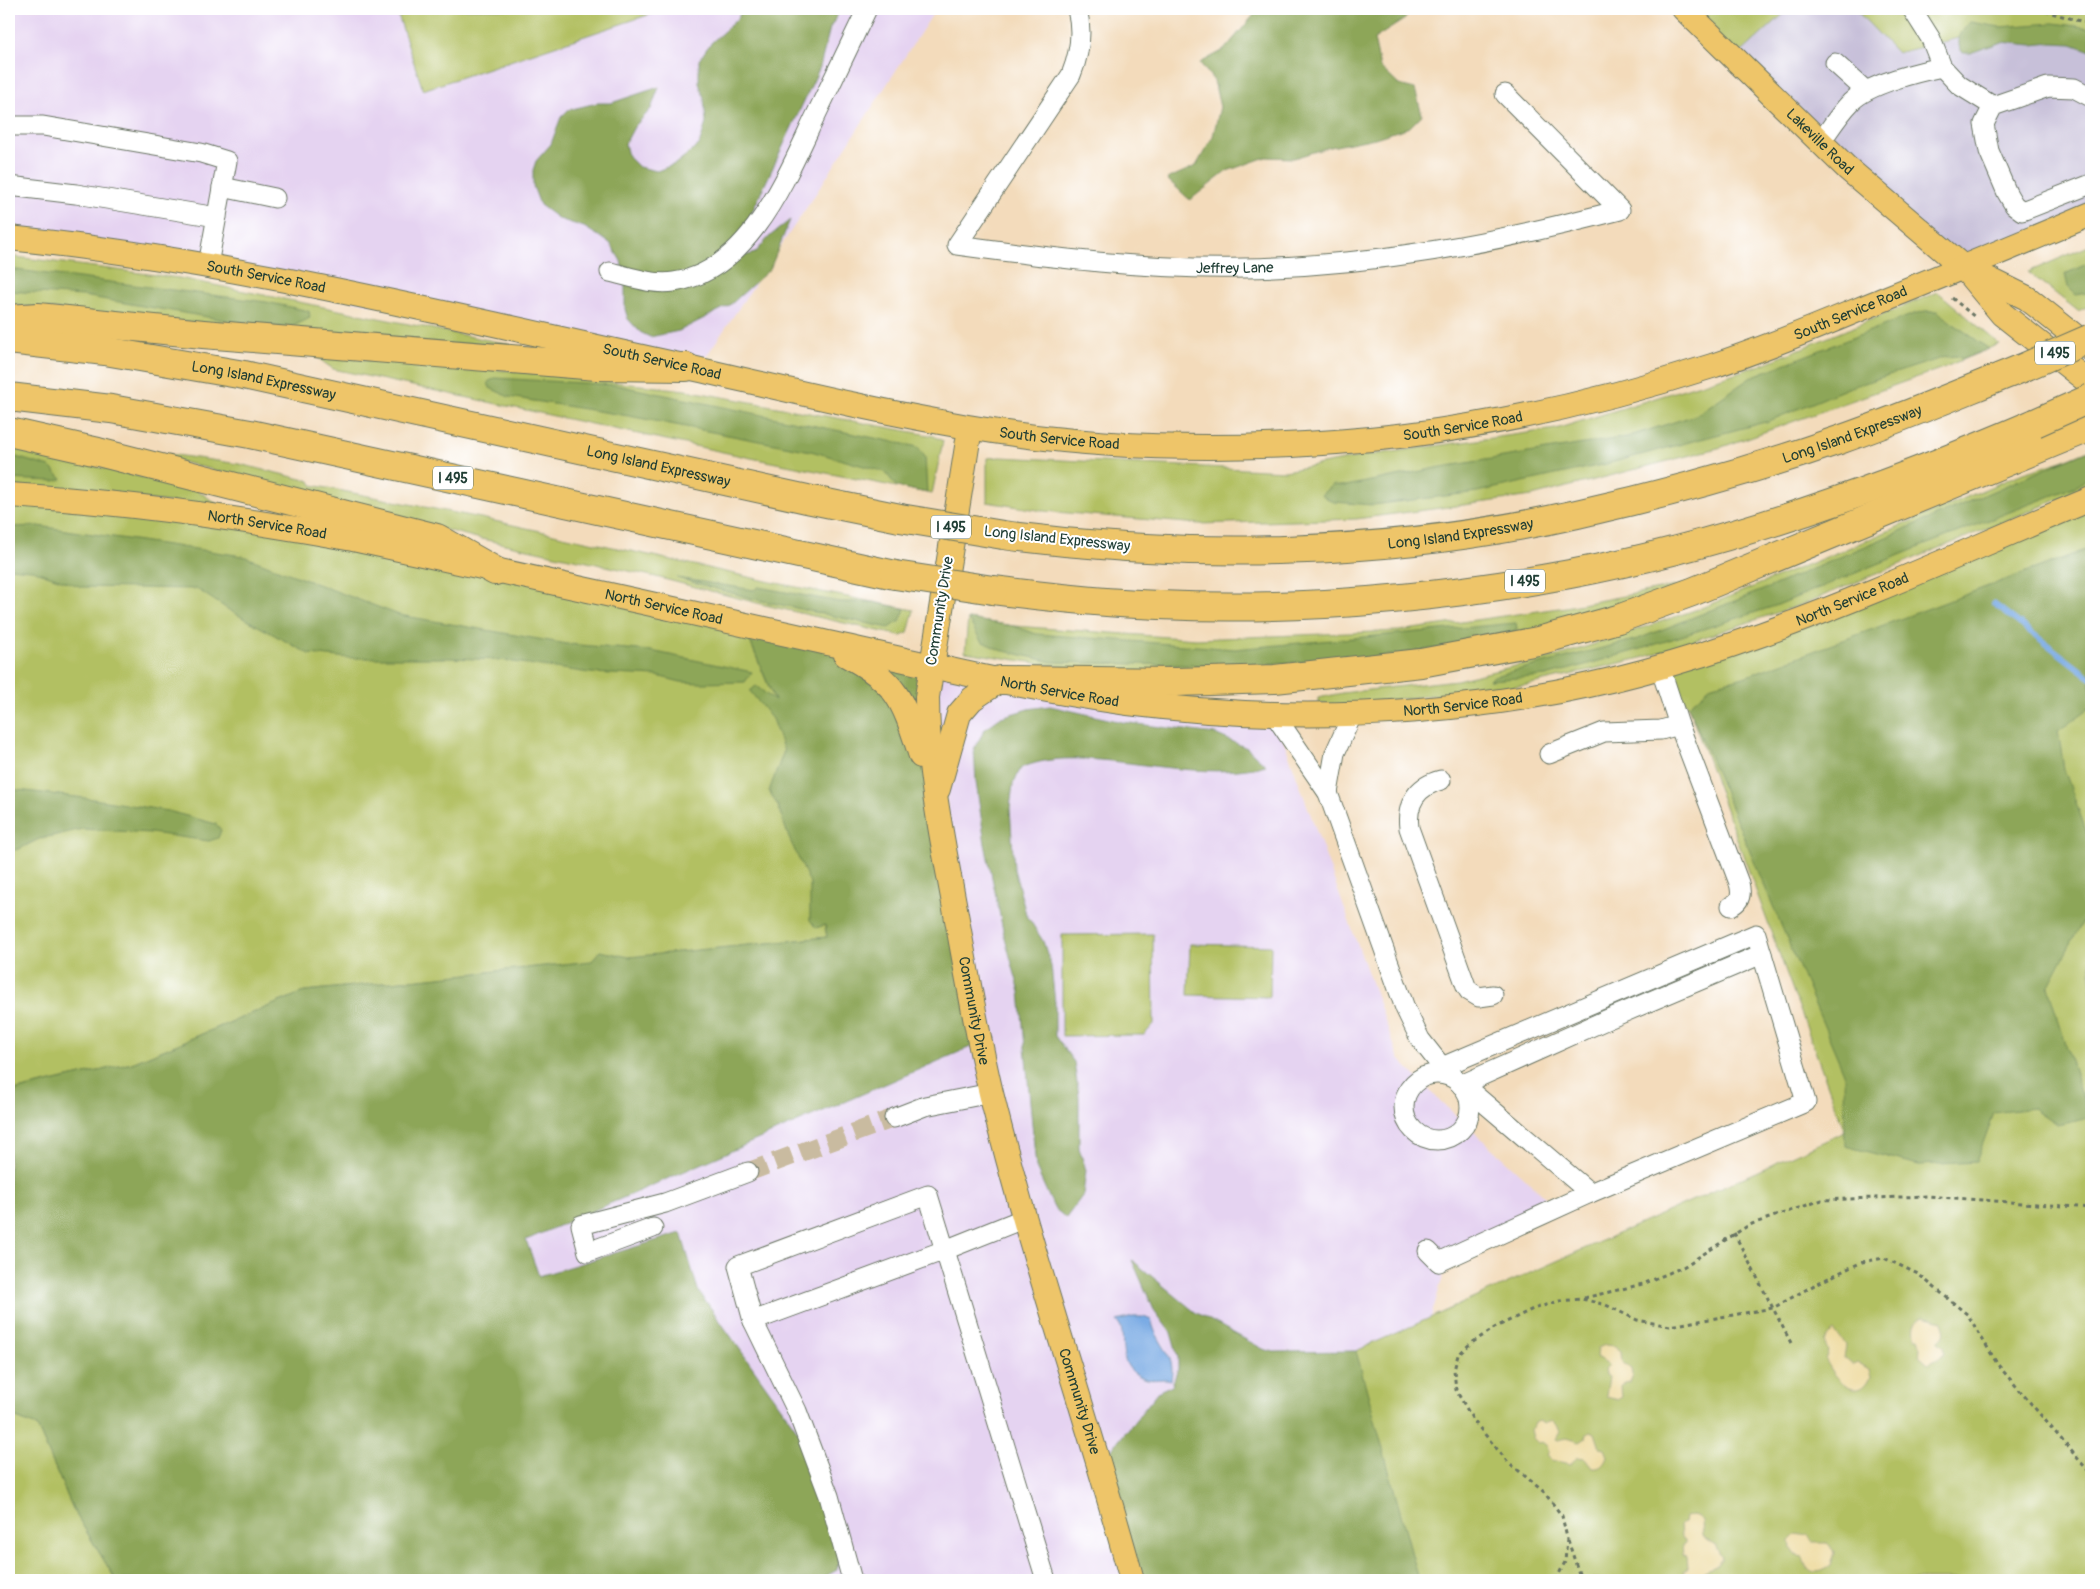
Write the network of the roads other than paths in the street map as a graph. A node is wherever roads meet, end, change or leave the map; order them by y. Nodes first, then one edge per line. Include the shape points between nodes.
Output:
1 (867, 9) edge
2 (1077, 9) edge
3 (1684, 9) edge
4 (1912, 9) edge
5 (1835, 63) dead end
6 (1942, 67) junction
7 (1866, 92) junction
8 (1506, 94) dead end
9 (2091, 97) edge
10 (1993, 106) junction
11 (9, 126) edge
12 (1820, 143) junction
13 (2091, 184) edge
14 (9, 186) edge
15 (222, 187) junction
16 (275, 198) dead end
17 (2091, 214) edge
18 (217, 217) junction
19 (9, 238) edge
20 (208, 265) junction
21 (1963, 267) junction
22 (610, 272) dead end
23 (9, 319) edge
24 (2091, 338) edge
25 (9, 340) edge
26 (2091, 349) edge
27 (686, 367) junction
28 (2091, 384) edge
29 (9, 397) edge
30 (2091, 398) edge
31 (2091, 426) edge
32 (970, 428) junction
33 (9, 432) edge
34 (2040, 435) junction
35 (9, 495) edge
36 (2091, 499) edge
37 (495, 571) junction
38 (821, 641) junction
39 (931, 665) junction
40 (1660, 667) junction
41 (1000, 680) junction
42 (1353, 713) junction
43 (1274, 714) junction
44 (1678, 725) junction
45 (1549, 754) dead end
46 (1441, 780) dead end
47 (1328, 793) junction
48 (935, 798) junction
49 (1731, 906) dead end
50 (1762, 954) junction
51 (1493, 995) dead end
52 (1442, 1067) junction
53 (1461, 1085) junction
54 (991, 1093) junction
55 (894, 1118) tunnel mouth
56 (748, 1172) tunnel mouth
57 (1590, 1193) junction
58 (1025, 1218) junction
59 (653, 1228) dead end
60 (945, 1250) junction
61 (1428, 1251) dead end
62 (753, 1321) junction
63 (852, 1580) edge
64 (1046, 1580) edge
65 (1132, 1580) edge

1 - 22 street via 787,175 745,240 714,266 674,282 651,282
2 - 8 street, Jeffrey Lane via 1079,52 1071,75 957,245 1126,265 1287,267 1462,247 1620,210
3 - 12 main road, Lakeville Road
4 - 6 street via 1931,39
5 - 7 street
6 - 7 street via 1912,74
6 - 10 street via 1959,85
7 - 12 street via 1852,101
9 - 10 street via 2074,88 2048,86
10 - 13 street via 1984,124 1989,151 2014,205 2022,211 2030,210
11 - 15 street via 43,126 214,156 227,161
12 - 21 main road, Lakeville Road
14 - 18 street
15 - 16 street
15 - 18 street
17 - 21 main road, South Service Road
18 - 20 street
19 - 20 main road, South Service Road
20 - 27 main road, South Service Road via 356,294
21 - 26 main road, Lakeville Road via 2027,298
21 - 28 main road, Lakeville Road via 2002,314
21 - 32 main road, South Service Road via 1716,364 1614,395 1479,424 1339,441 1221,446 1094,442
23 - 27 highway via 38,317 213,335 597,366
24 - 25 highway, Long Island Expressway / I 495, bridge via 1841,439 1643,499 1574,515 1440,537 1302,549 1153,548 1003,536 807,499 244,375 105,351
27 - 32 main road, South Service Road
29 - 34 highway, I 495, bridge via 111,409 241,432 895,575 993,590 1161,605 1230,606 1366,600 1572,573 1641,558 1772,522
30 - 34 highway, I 495, bridge
31 - 34 highway
32 - 39 main road, Community Drive
33 - 37 highway via 437,538
34 - 41 highway via 1666,602 1603,624 1538,641 1421,663 1275,679 1176,682
35 - 37 main road, North Service Road via 146,507 276,525
36 - 40 main road, North Service Road via 1808,618
37 - 38 main road, North Service Road
38 - 39 main road, North Service Road
38 - 48 main road via 870,667 892,688 907,715
39 - 41 main road, North Service Road
39 - 48 main road, Community Drive via 927,697 928,736
40 - 42 main road, North Service Road via 1534,696
40 - 44 street
41 - 43 main road, North Service Road via 1127,703
41 - 48 main road via 972,699 959,714
42 - 43 main road, North Service Road
42 - 47 street via 1335,753
43 - 47 street
44 - 45 street via 1662,730 1604,732
44 - 49 street via 1739,883 1739,900
46 - 51 street via 1425,786 1414,798 1409,828 1466,986 1479,997
47 - 52 street via 1405,1008 1420,1039
48 - 54 main road, Community Drive
50 - 52 street via 1756,934
50 - 53 street
50 - 57 street via 1806,1102
52 - 53 street
53 - 57 street
54 - 55 street via 924,1106
54 - 58 main road, Community Drive
56 - 59 street via 665,1203 581,1225 588,1252
57 - 61 street via 1439,1262
58 - 60 street
58 - 65 main road, Community Drive
60 - 62 street
60 - 62 street via 928,1195 738,1266
60 - 64 street
62 - 63 street via 797,1411 829,1496

